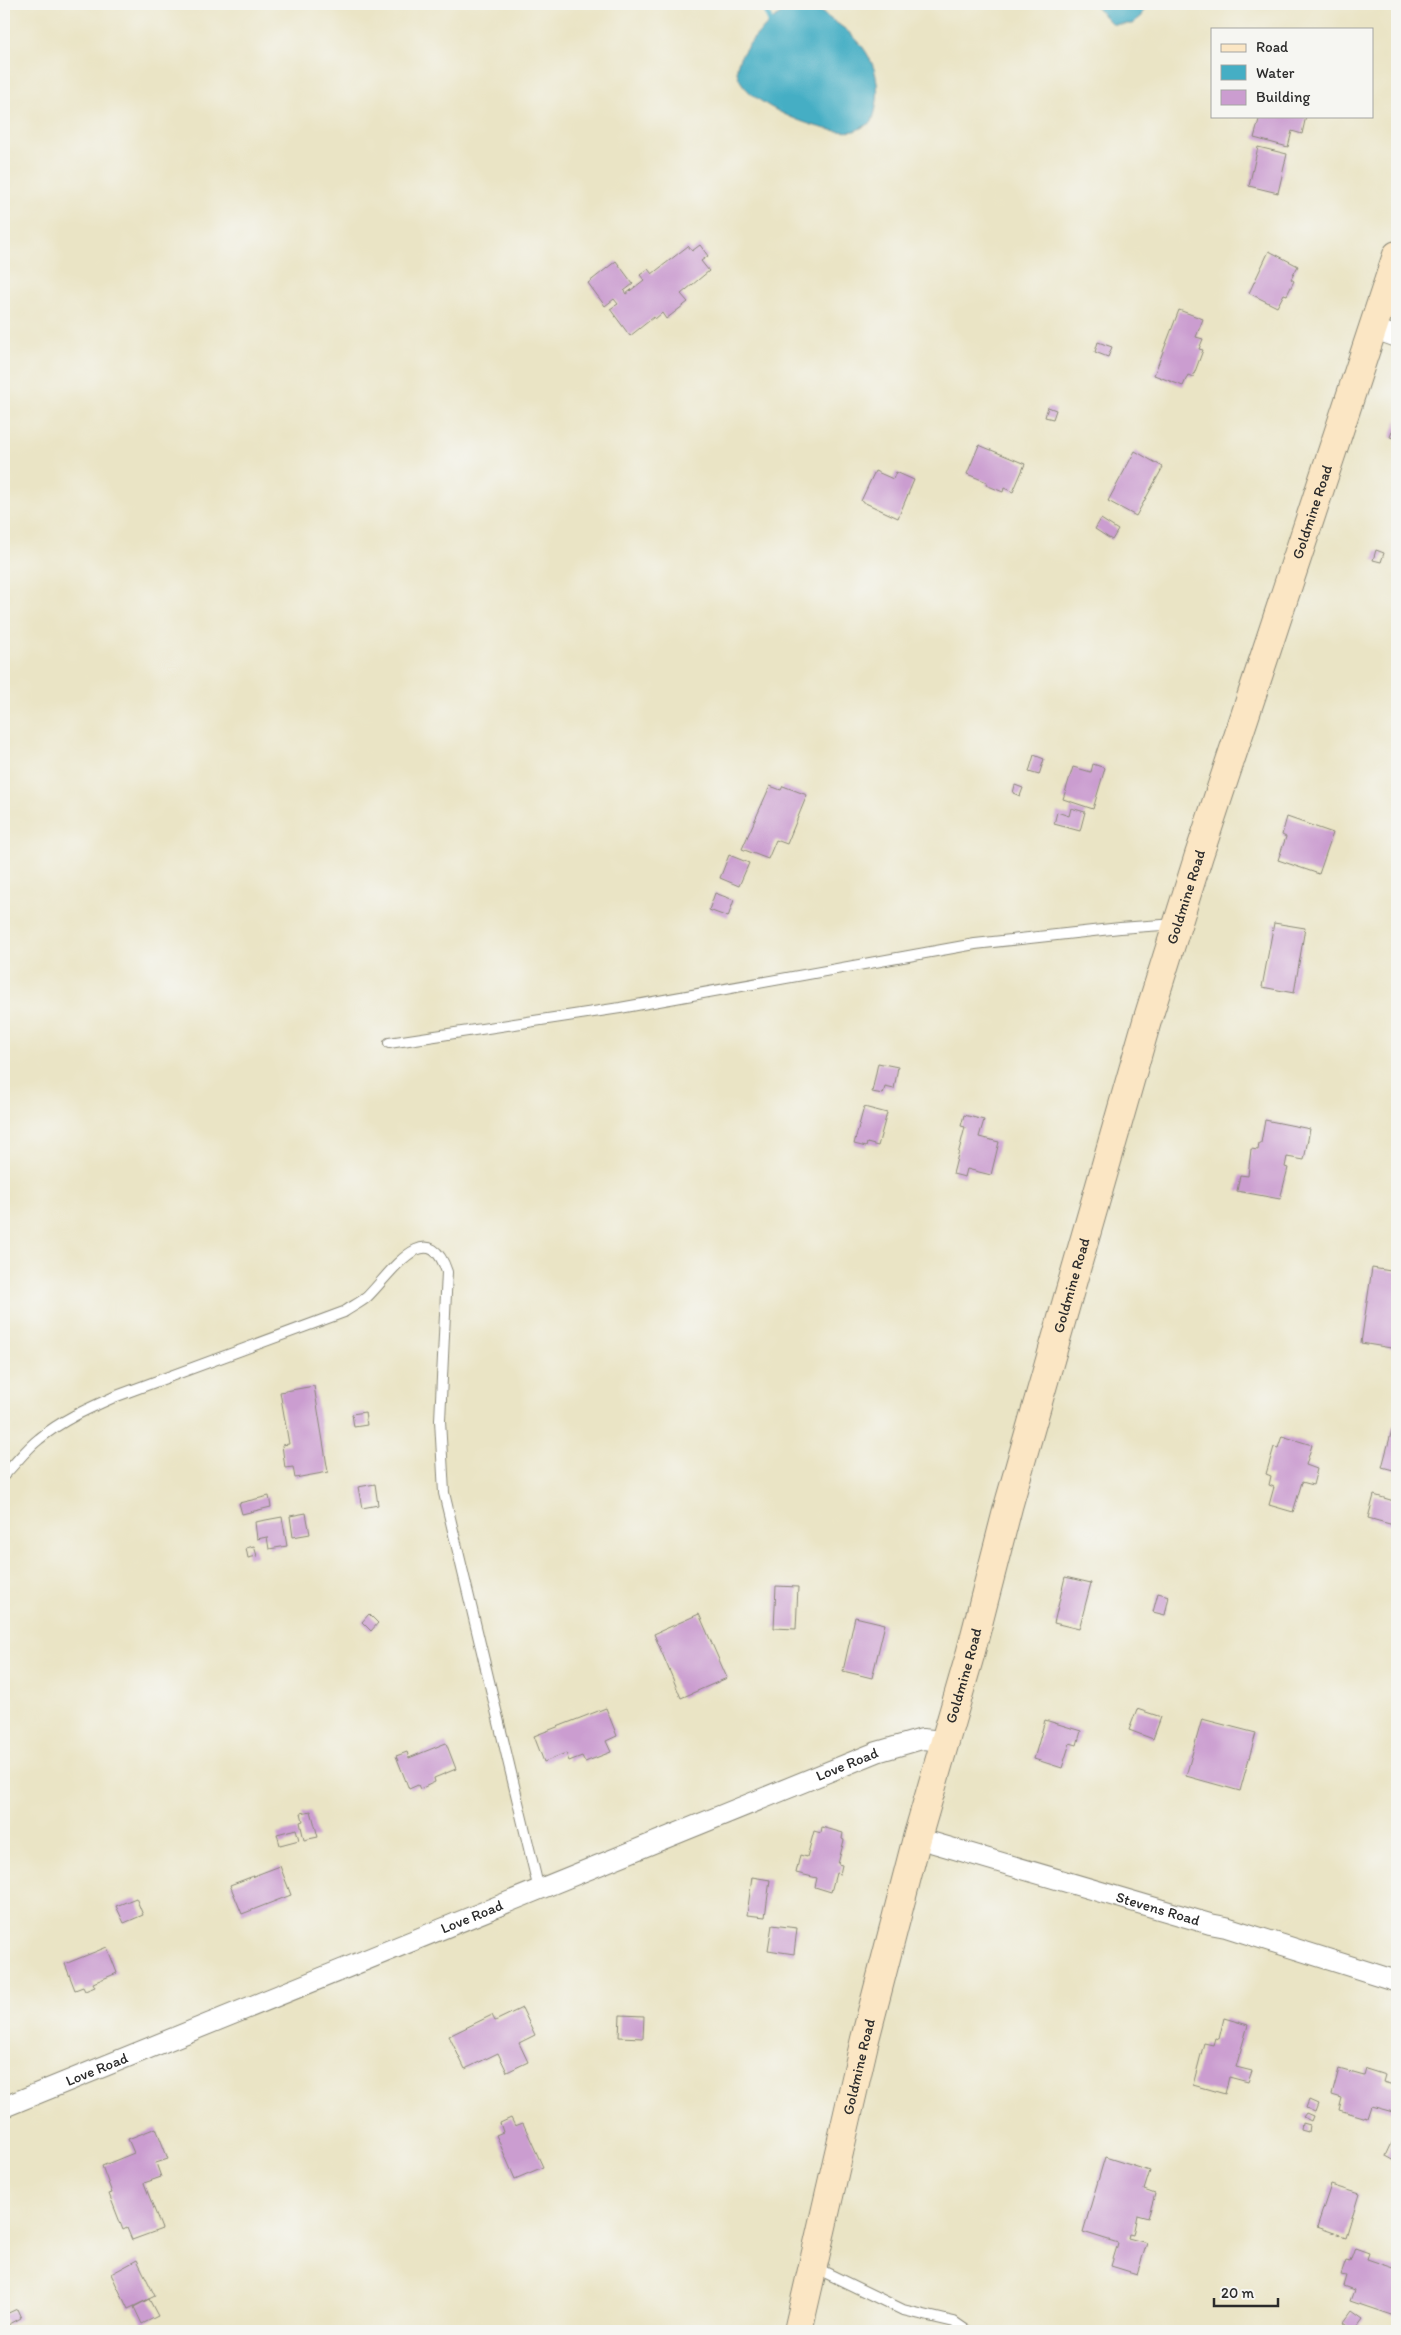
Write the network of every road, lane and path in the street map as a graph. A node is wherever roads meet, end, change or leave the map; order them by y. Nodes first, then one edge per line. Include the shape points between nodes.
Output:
1 (1397, 255) edge
2 (1372, 328) junction
3 (1397, 337) edge
4 (1177, 924) junction
5 (389, 1043) dead end
6 (4, 1475) edge
7 (944, 1741) junction
8 (917, 1838) junction
9 (539, 1890) junction
10 (1397, 1981) edge
11 (4, 2107) edge
12 (813, 2267) junction
13 (798, 2331) edge
14 (967, 2331) edge

1 - 2 main road, Goldmine Road
2 - 3 street
2 - 4 main road, Goldmine Road
4 - 5 lane via 975,944 620,1008
4 - 7 main road, Goldmine Road
6 - 9 lane via 38,1440 60,1423 114,1397 344,1312 365,1299 402,1257 416,1249 433,1249 442,1256 447,1272 440,1420 444,1494
7 - 8 main road, Goldmine Road
7 - 9 street, Love Road via 922,1739 877,1752
8 - 10 street, Stevens Road via 1226,1927
8 - 12 main road, Goldmine Road via 864,2039
9 - 11 street, Love Road
12 - 13 main road, Goldmine Road
12 - 14 lane via 903,2310 954,2322

